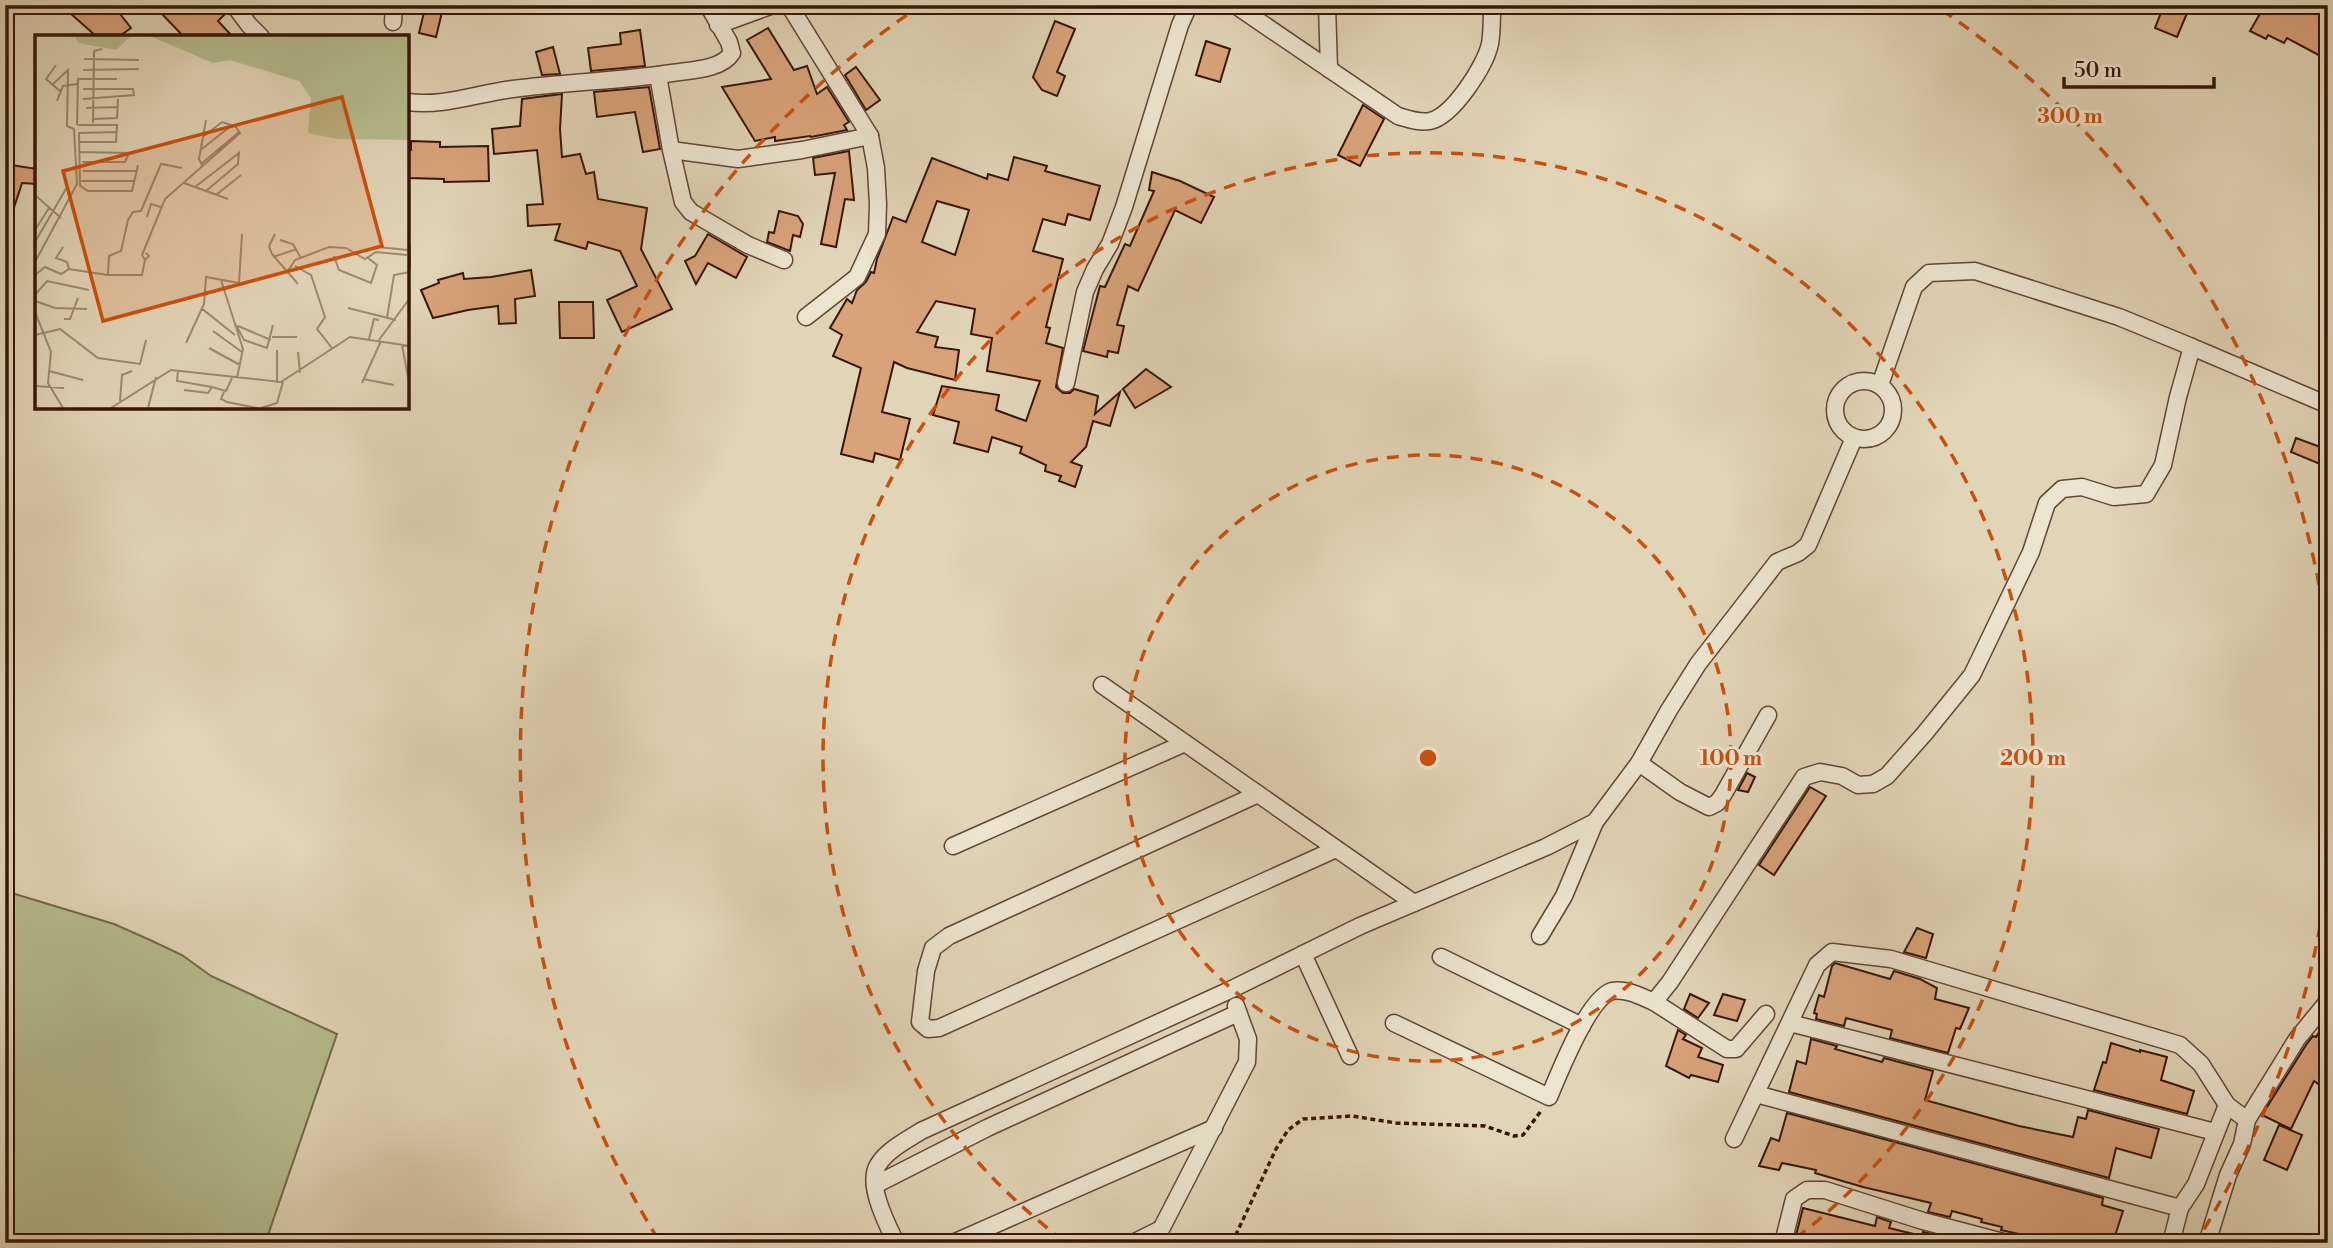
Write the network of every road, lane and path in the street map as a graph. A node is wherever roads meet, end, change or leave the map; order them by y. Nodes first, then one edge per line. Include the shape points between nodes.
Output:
1 (234, 5) edge
2 (394, 5) edge
3 (708, 5) edge
4 (773, 5) edge
5 (789, 5) edge
6 (1189, 5) edge
7 (1235, 5) edge
8 (1327, 5) edge
9 (1492, 5) edge
10 (393, 22) dead end
11 (718, 25) junction
12 (259, 35) edge
13 (1329, 69) junction
14 (658, 75) junction
15 (410, 102) edge
16 (870, 136) junction
17 (671, 150) junction
18 (784, 260) dead end
19 (806, 317) dead end
20 (2192, 347) junction
21 (1066, 383) dead end
22 (1880, 385) junction
23 (2328, 405) edge
24 (1854, 438) junction
25 (1102, 685) dead end
26 (1768, 715) dead end
27 (1185, 743) junction
28 (1639, 763) junction
29 (1258, 794) junction
30 (1595, 821) junction
31 (953, 846) dead end
32 (1336, 849) junction
33 (1414, 903) junction
34 (1540, 936) dead end
35 (1303, 954) junction
36 (1441, 957) dead end
37 (1230, 990) junction
38 (2328, 1001) edge
39 (1654, 1002) junction
40 (1238, 1013) junction
41 (1766, 1014) dead end
42 (1394, 1023) dead end
43 (1790, 1023) junction
44 (1582, 1026) junction
45 (1350, 1056) dead end
46 (1756, 1094) junction
47 (1549, 1097) junction
48 (2227, 1105) junction
49 (2247, 1120) junction
50 (1214, 1128) junction
51 (2215, 1132) junction
52 (1734, 1139) dead end
53 (874, 1185) junction
54 (2180, 1208) junction
55 (1157, 1236) edge
56 (896, 1243) edge
57 (953, 1243) edge
58 (1133, 1243) edge
59 (1232, 1243) edge
60 (1783, 1243) edge
61 (2007, 1243) edge
62 (2171, 1243) edge
63 (2207, 1243) edge

1 - 12 street
2 - 10 street
3 - 11 street
4 - 11 street
5 - 16 street
6 - 21 street via 1157,94 1125,207 1085,292
7 - 13 street
8 - 13 street
9 - 13 street via 1489,46 1476,74 1453,107 1434,120 1398,116
11 - 14 street via 732,48 729,58 705,68
14 - 15 street via 563,82 449,102
14 - 17 street
16 - 17 street via 738,159
16 - 19 street via 876,168 877,234 857,277
17 - 18 street via 684,202 691,212
20 - 22 street via 2119,317 1975,271 1929,273 1914,287
20 - 23 street
20 - 39 street via 2163,465 2146,494 2115,497 2082,487 2062,489 2047,503 2031,552 1972,675 1887,776 1858,785 1820,772 1804,777
22 - 24 street via 1891,398 1890,423 1871,439
22 - 24 street via 1853,383 1841,391 1835,418
24 - 28 street via 1808,545 1777,562 1698,664
25 - 27 street
26 - 28 street via 1723,795 1710,807
27 - 29 street
27 - 31 street
28 - 30 street
29 - 32 street
29 - 32 street via 949,936 933,948 920,1022 928,1029 939,1028
30 - 33 street
30 - 34 street via 1564,896
32 - 33 street
33 - 35 street
35 - 37 street
35 - 45 street
36 - 44 street
37 - 40 street
37 - 53 street via 921,1131 878,1164
38 - 49 street via 2297,1040
39 - 41 street via 1727,1049 1736,1049
39 - 44 street via 1627,991 1611,991
40 - 50 street via 1248,1039 1247,1062
40 - 53 street
42 - 47 street
43 - 46 street
43 - 48 street via 1817,965 1832,952 1891,959 2180,1045 2201,1064
43 - 51 street
44 - 47 street
46 - 52 street
46 - 54 street
47 - 59 path via 1523,1135 1514,1136 1485,1126 1396,1123 1352,1116 1304,1119 1288,1130 1276,1149
48 - 49 street
48 - 51 street
49 - 63 street
50 - 55 street
50 - 57 street
51 - 54 street via 2196,1184
53 - 56 street
54 - 62 street
55 - 58 street
60 - 61 street via 1794,1199 1807,1190 1825,1190

